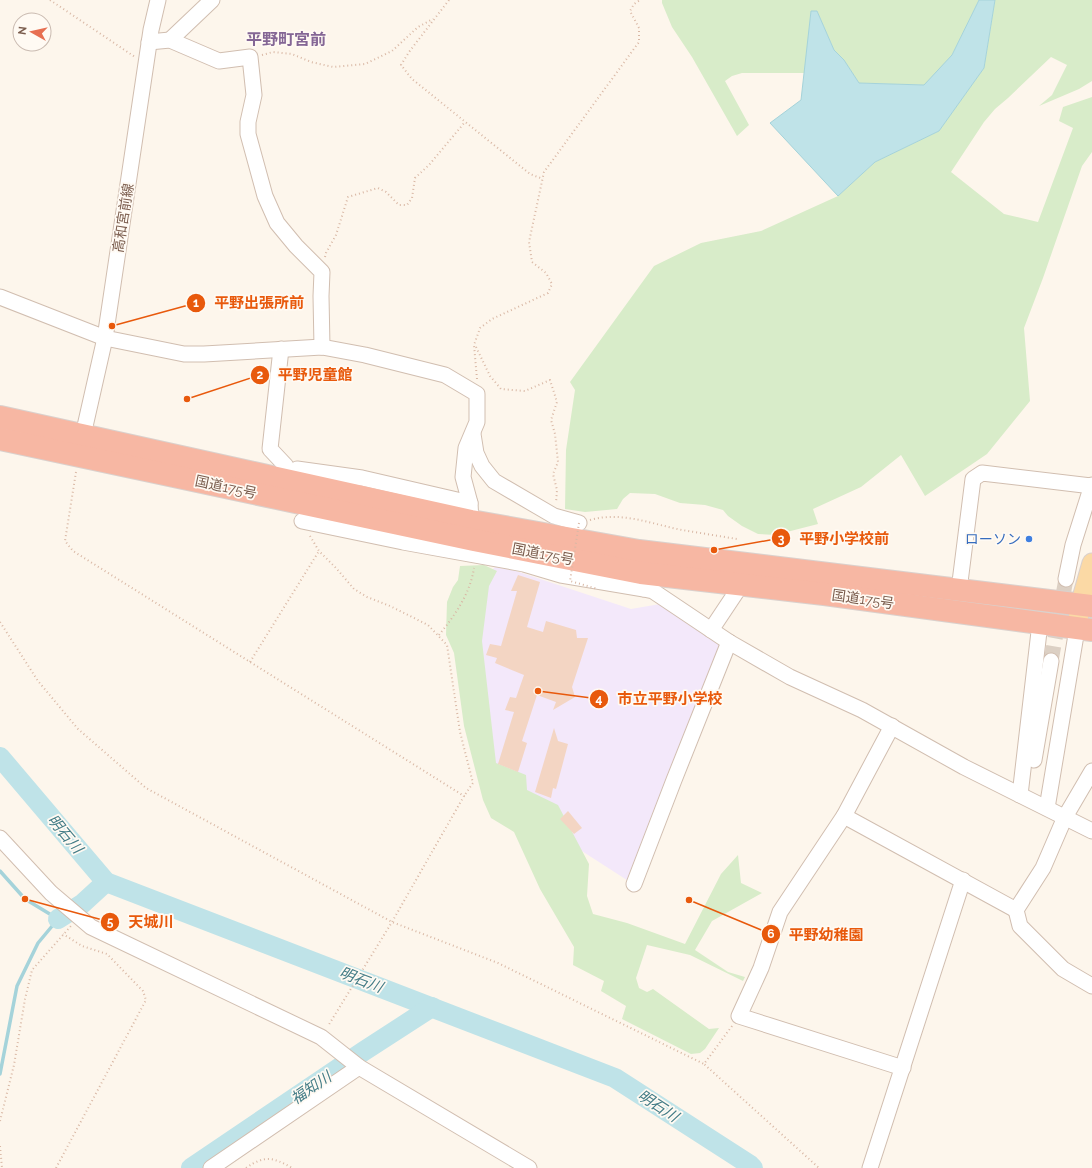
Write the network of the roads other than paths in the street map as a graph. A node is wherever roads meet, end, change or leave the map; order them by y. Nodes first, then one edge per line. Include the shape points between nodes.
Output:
1 (158, 0) edge
2 (212, 0) edge
3 (170, 40) junction
4 (149, 42) junction
5 (0, 297) edge
6 (104, 338) junction
7 (322, 347) junction
8 (281, 349) junction
9 (0, 417) edge
10 (473, 432) junction
11 (0, 439) edge
12 (81, 445) junction
13 (290, 474) junction
14 (1092, 486) edge
15 (470, 512) junction
16 (302, 521) road end
17 (579, 524) road end
18 (1092, 563) edge
19 (1066, 579) tunnel mouth
20 (643, 581) junction
21 (741, 585) junction
22 (959, 590) junction
23 (1086, 606) edge
24 (1040, 624) junction
25 (711, 630) junction
26 (1084, 630) edge
27 (729, 642) junction
28 (1051, 661) tunnel mouth
29 (892, 726) junction
30 (1092, 771) edge
31 (1023, 775) junction
32 (1020, 795) junction
33 (1047, 808) junction
34 (844, 816) junction
35 (1065, 817) junction
36 (1092, 831) edge
37 (0, 838) edge
38 (963, 880) junction
39 (634, 884) dead end
40 (1016, 910) junction
41 (1092, 986) edge
42 (360, 1067) junction
43 (903, 1068) junction
44 (211, 1168) edge
45 (529, 1168) edge
46 (870, 1168) edge

1 - 4 street, 高和宮前線
2 - 3 street
3 - 4 street
3 - 7 street via 219,61 250,57 254,95 248,134 265,196 277,223 322,272
4 - 6 street, 高和宮前線
5 - 6 street
6 - 8 street via 184,354
6 - 12 street, 高和宮前線
7 - 8 street
7 - 10 street via 445,375 476,394 477,422
8 - 13 street via 270,449
9 - 12 highway, 国道175号
10 - 15 street via 466,448 463,477
10 - 17 street via 476,453 494,481 554,516
11 - 12 highway, 国道175号
12 - 13 highway, 国道175号
12 - 20 highway, 国道175号
13 - 15 highway, 国道175号
14 - 19 street
14 - 22 street via 982,473 973,479
15 - 22 highway, 国道175号 via 639,551
16 - 20 street via 524,564 561,575
18 - 23 main road
20 - 21 highway, 国道175号
20 - 25 street via 653,591
21 - 24 highway, 国道175号
21 - 25 street
22 - 23 highway, 国道175号
23 - 26 main road
24 - 26 highway, 国道175号
24 - 31 street
25 - 27 street
26 - 33 street
27 - 29 street via 790,676
27 - 39 street
28 - 31 street via 1033,764
29 - 32 street
29 - 34 street
30 - 35 street
31 - 32 street
32 - 33 street
33 - 35 street
34 - 38 street
34 - 43 street via 780,912 761,968 739,1016
35 - 36 street
35 - 40 street via 1043,868
37 - 42 street via 51,893 91,927 321,1037
38 - 40 street
38 - 43 street
40 - 41 street via 1020,926 1063,969
42 - 44 street
42 - 45 street
43 - 46 street

